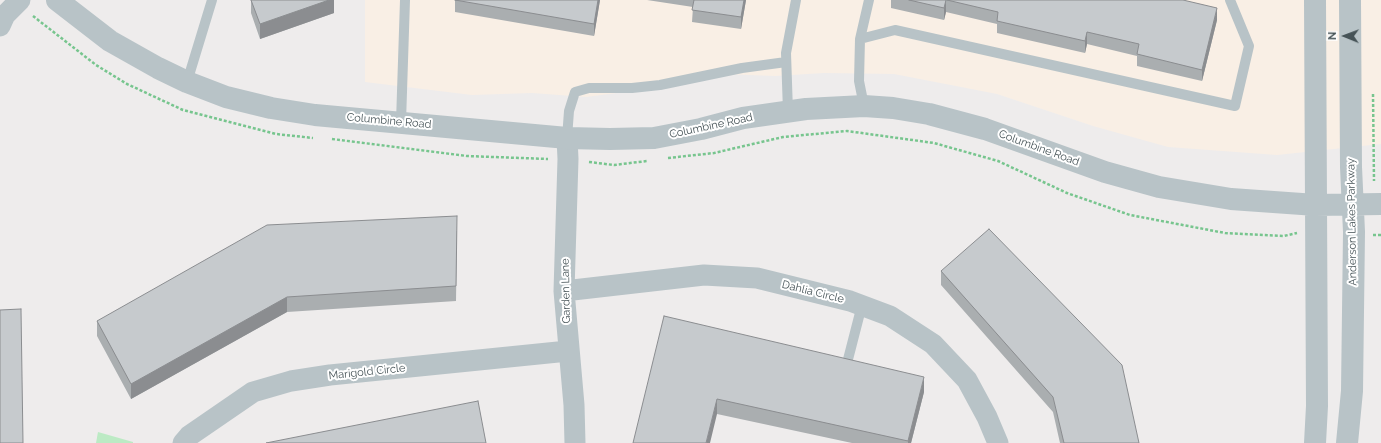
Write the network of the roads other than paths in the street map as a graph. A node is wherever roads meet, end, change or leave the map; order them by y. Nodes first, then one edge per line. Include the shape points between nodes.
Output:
1 (20, 0) edge
2 (57, 0) edge
3 (212, 0) edge
4 (405, 0) edge
5 (796, 0) edge
6 (869, 0) edge
7 (1230, 0) edge
8 (1315, 0) edge
9 (1350, 0) edge
10 (0, 26) edge
11 (860, 39) junction
12 (786, 62) junction
13 (186, 82) junction
14 (864, 106) junction
15 (788, 112) junction
16 (401, 122) junction
17 (567, 138) junction
18 (1381, 204) edge
19 (1316, 205) junction
20 (1353, 205) junction
21 (564, 290) junction
22 (862, 305) junction
23 (568, 350) junction
24 (844, 373) edge
25 (183, 443) edge
26 (575, 443) edge
27 (998, 443) edge
28 (1315, 443) edge
29 (1347, 443) edge

1 - 10 street via 5,15
2 - 13 street, Columbine Road via 110,41
3 - 13 lane
4 - 16 lane
5 - 12 lane
6 - 11 lane
7 - 11 lane via 1249,46 1235,106 895,30
8 - 19 street
9 - 20 street, Anderson Lakes Parkway
11 - 14 lane via 859,81
12 - 15 lane
12 - 17 lane via 660,85 589,88 575,92 571,102
13 - 16 street, Columbine Road via 226,97 271,108 315,115
14 - 15 street, Columbine Road
14 - 19 street, Columbine Road via 929,114 985,129 1105,172 1159,187 1231,199
15 - 17 street, Columbine Road via 742,118 654,138
16 - 17 street, Columbine Road
17 - 21 street, Garden Lane
18 - 20 street, Columbine Road
19 - 20 street, Columbine Road
19 - 28 street via 1318,406
20 - 29 street, Anderson Lakes Parkway via 1352,391
21 - 22 street, Dahlia Circle via 704,275 757,278
21 - 23 street, Garden Lane
22 - 24 lane
22 - 27 street, Dahlia Circle via 890,316 933,344 967,380
23 - 25 street, Marigold Circle via 330,375 291,382 253,392 194,432
23 - 26 street, Garden Lane

